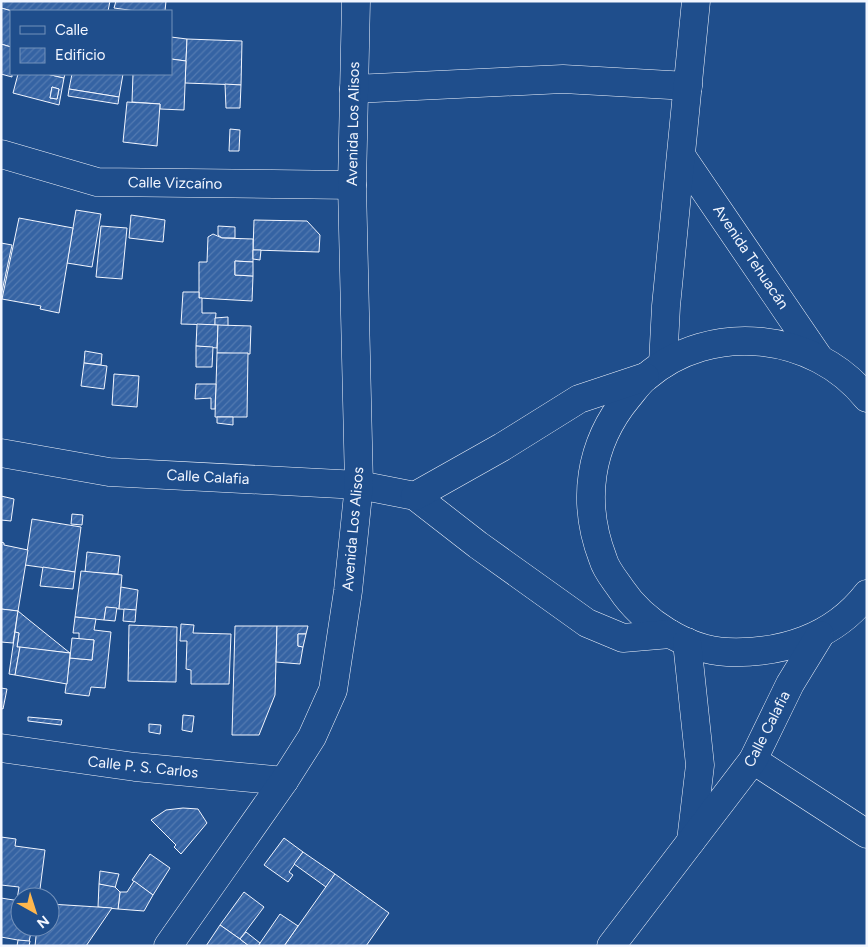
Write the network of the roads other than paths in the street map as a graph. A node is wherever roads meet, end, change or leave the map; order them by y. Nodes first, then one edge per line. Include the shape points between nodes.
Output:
1 (356, 1) edge
2 (696, 1) edge
3 (688, 86) junction
4 (354, 89) junction
5 (1, 154) edge
6 (682, 157) junction
7 (352, 184) junction
8 (819, 358) junction
9 (654, 371) junction
10 (867, 398) edge
11 (1, 453) edge
12 (359, 485) junction
13 (415, 496) junction
14 (867, 594) edge
15 (820, 634) junction
16 (678, 638) junction
17 (1, 748) edge
18 (754, 760) junction
19 (284, 781) junction
20 (867, 834) edge
21 (690, 843) junction
22 (168, 946) edge
23 (610, 946) edge

1 - 4 street, Avenida Los Alisos
2 - 3 street
3 - 4 street via 563,79
3 - 6 street
4 - 7 street, Avenida Los Alisos
5 - 7 street, Calle Vizcaíno via 97,182
6 - 8 street, Avenida Tehuacán
6 - 9 street via 666,306
7 - 12 street, Avenida Los Alisos
8 - 9 street via 789,345 757,340 724,342 692,350
8 - 10 street via 854,382
9 - 13 street via 579,399
9 - 16 street via 612,416 594,462 590,512 603,561 630,603
11 - 12 street, Calle Calafia via 109,472
12 - 13 street, Calle Calafia
12 - 19 street, Avenida Los Alisos via 333,690 312,737
13 - 16 street, Calle Calafia via 587,623 623,638
14 - 15 street via 855,609
15 - 16 street via 788,647 754,653 720,651
15 - 18 street, Calle Calafia via 790,684
16 - 21 street via 700,765
17 - 19 street, Calle P. S. Carlos via 135,767
18 - 20 street
18 - 21 street, Calle Calafia
19 - 22 street, Avenida Los Alisos
21 - 23 street, Calle Calafia

